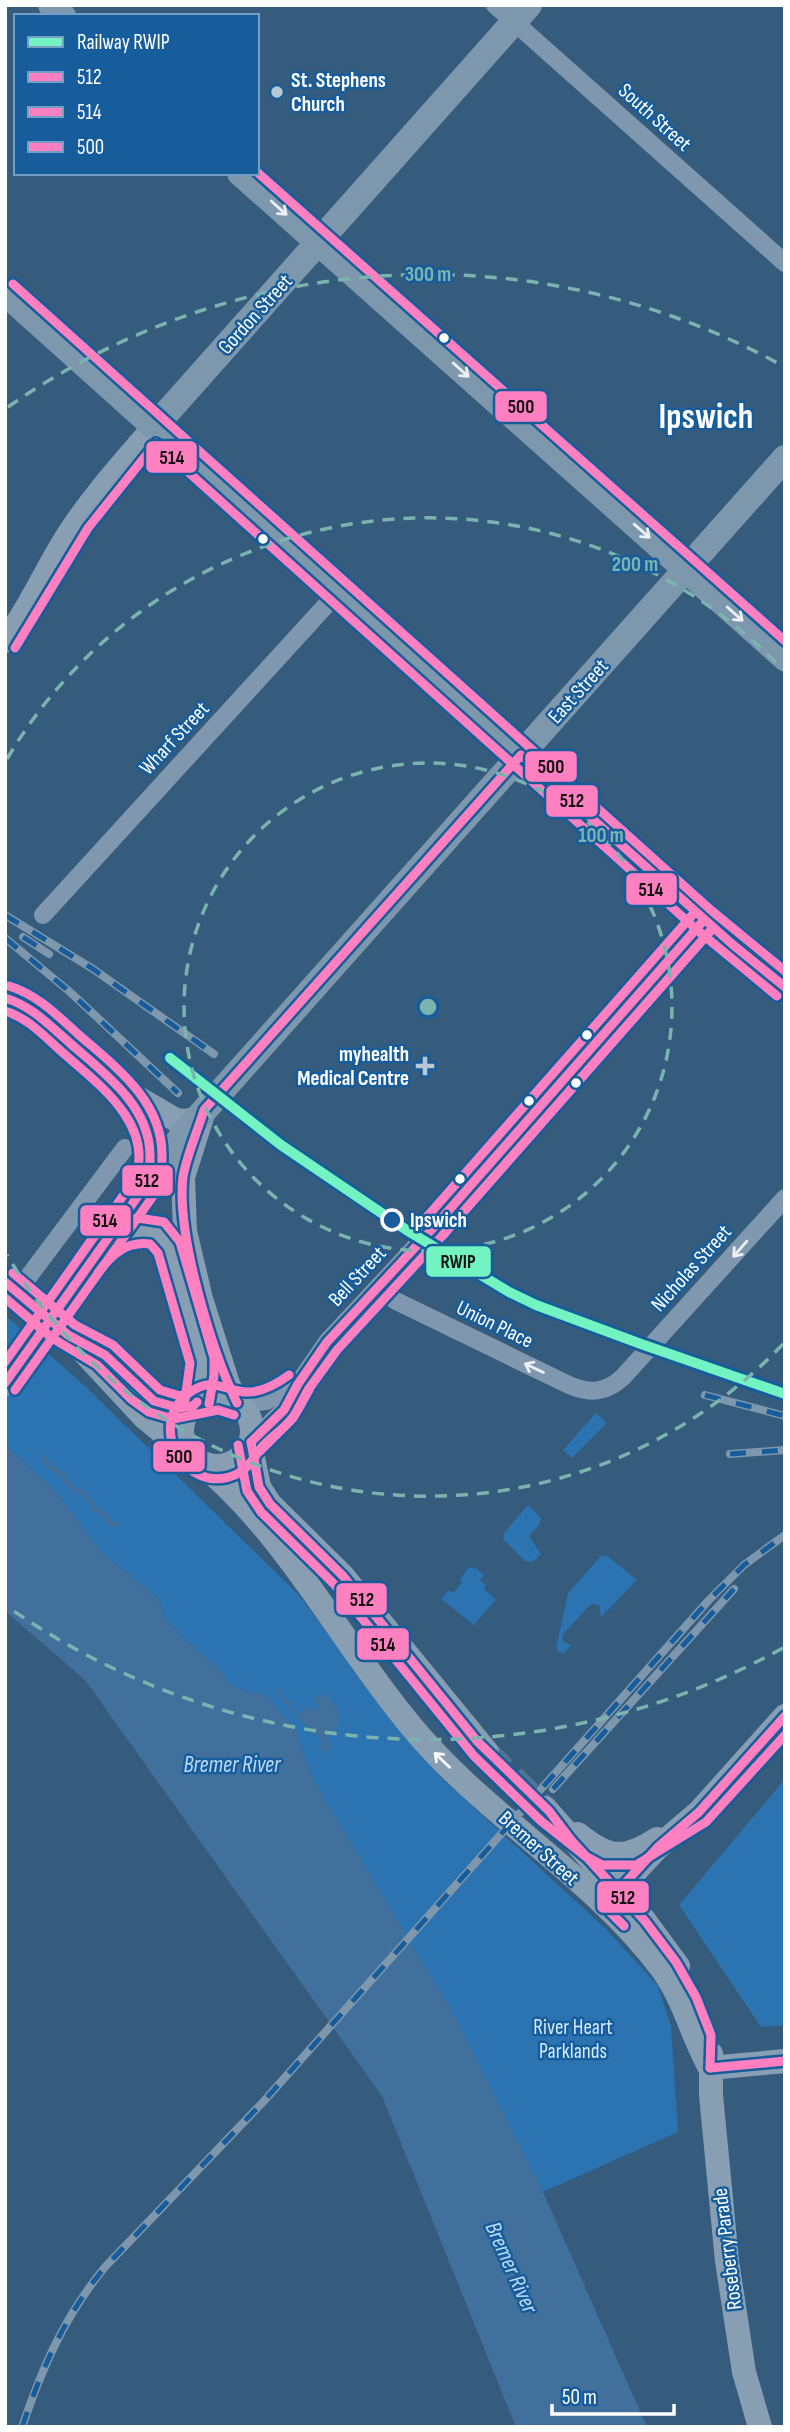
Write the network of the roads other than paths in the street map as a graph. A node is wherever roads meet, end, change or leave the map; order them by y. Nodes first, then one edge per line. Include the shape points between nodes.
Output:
1 (513, 11) edge
2 (242, 175) edge
3 (318, 243) junction
4 (785, 263) edge
5 (5, 293) edge
6 (155, 426) junction
7 (785, 458) edge
8 (686, 570) junction
9 (339, 591) junction
10 (5, 641) edge
11 (785, 658) edge
12 (521, 755) junction
13 (43, 915) dead end
14 (704, 920) junction
15 (785, 987) edge
16 (5, 998) edge
17 (121, 1088) junction
18 (200, 1114) junction
19 (125, 1149) dead end
20 (148, 1181) junction
21 (785, 1198) edge
22 (102, 1246) junction
23 (11, 1287) edge
24 (378, 1287) junction
25 (68, 1335) junction
26 (5, 1383) edge
27 (298, 1384) junction
28 (597, 1392) joint
29 (238, 1403) junction
30 (195, 1404) junction
31 (250, 1443) junction
32 (196, 1459) junction
33 (785, 1716) edge
34 (487, 1752) tunnel mouth
35 (699, 1812) junction
36 (616, 1904) junction
37 (785, 2061) edge
38 (710, 2068) junction
39 (760, 2427) edge

1 - 3 main road, Gordon Street
1 - 4 street, South Street
2 -> 3 main road
3 - 6 main road, Gordon Street
3 -> 8 main road
5 - 6 main road
6 - 9 main road
6 - 10 street, Gordon Street via 76,523
7 - 8 main road, East Street
8 -> 11 main road
8 - 12 main road, East Street
9 - 12 main road
9 - 13 street, Wharf Street
12 - 14 main road
12 - 18 main road, East Street
14 - 15 main road
14 - 24 street, Bell Street
16 - 17 street via 34,1011
17 - 18 street via 176,1120
17 - 20 street via 146,1127
18 - 20 main road, East Street
18 - 29 street via 183,1177 184,1223 201,1300
19 - 23 street
20 - 22 main road, East Street
21 -> 28 street, Nicholas Street via 623,1377
22 - 26 main road, East Street, bridge
22 - 30 street via 127,1233 149,1230 162,1236 169,1247 202,1362
23 - 25 street, Bremer Street
24 - 27 street, Bell Street via 327,1342
28 -> 24 street, Union Place via 581,1391 396,1301
25 - 30 street, Bremer Street via 105,1355 154,1401 175,1408
25 - 32 street, Bremer Street via 145,1418
27 - 29 street, Bell Street via 267,1401
27 - 31 street, Bell Street via 284,1410
29 - 30 street via 214,1396
29 - 31 street via 251,1421
30 - 32 street via 182,1431 184,1443
31 - 32 street via 243,1455 226,1465 212,1466
31 - 34 street via 260,1487 270,1504 344,1576
36 -> 32 street, Bremer Street via 473,1788 422,1740 261,1525
33 - 35 street
35 - 36 street via 664,1862
35 - 36 street, Bremer Street via 624,1855 608,1854 593,1846 547,1810
36 - 38 street, Bremer Street via 672,1984
37 - 38 street
38 - 39 street, Roseberry Parade via 727,2261 744,2372

